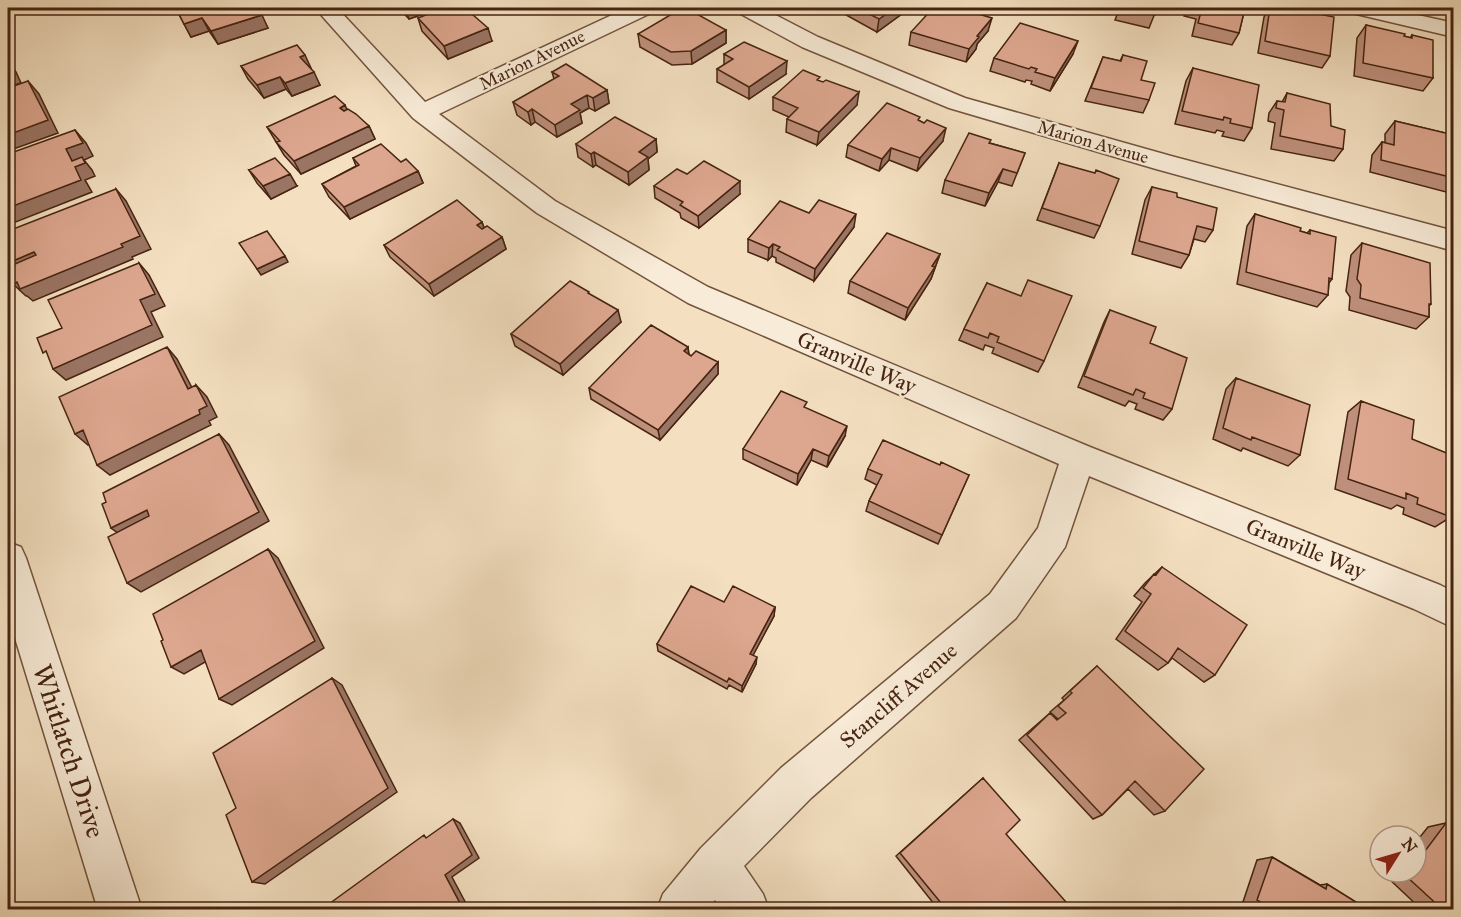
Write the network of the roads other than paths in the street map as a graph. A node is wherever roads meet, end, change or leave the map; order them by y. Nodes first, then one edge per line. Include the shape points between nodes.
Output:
1 (326, 8) edge
2 (643, 8) edge
3 (747, 8) edge
4 (1360, 8) edge
5 (1454, 30) edge
6 (422, 113) junction
7 (1454, 241) edge
8 (1078, 457) junction
9 (8, 558) edge
10 (1454, 611) edge
11 (716, 863) junction
12 (120, 909) edge
13 (679, 909) edge
14 (747, 909) edge

1 - 6 street, Granville Way
2 - 6 street, Marion Avenue
3 - 7 street, Marion Avenue via 810,42 957,103
4 - 5 street
6 - 8 street, Granville Way via 546,207 698,295
8 - 10 street, Granville Way
8 - 11 street, Stancliff Avenue via 1053,536 1003,606 796,783
9 - 12 street, Whitlatch Drive
11 - 13 street, Stancliff Avenue
11 - 14 street

